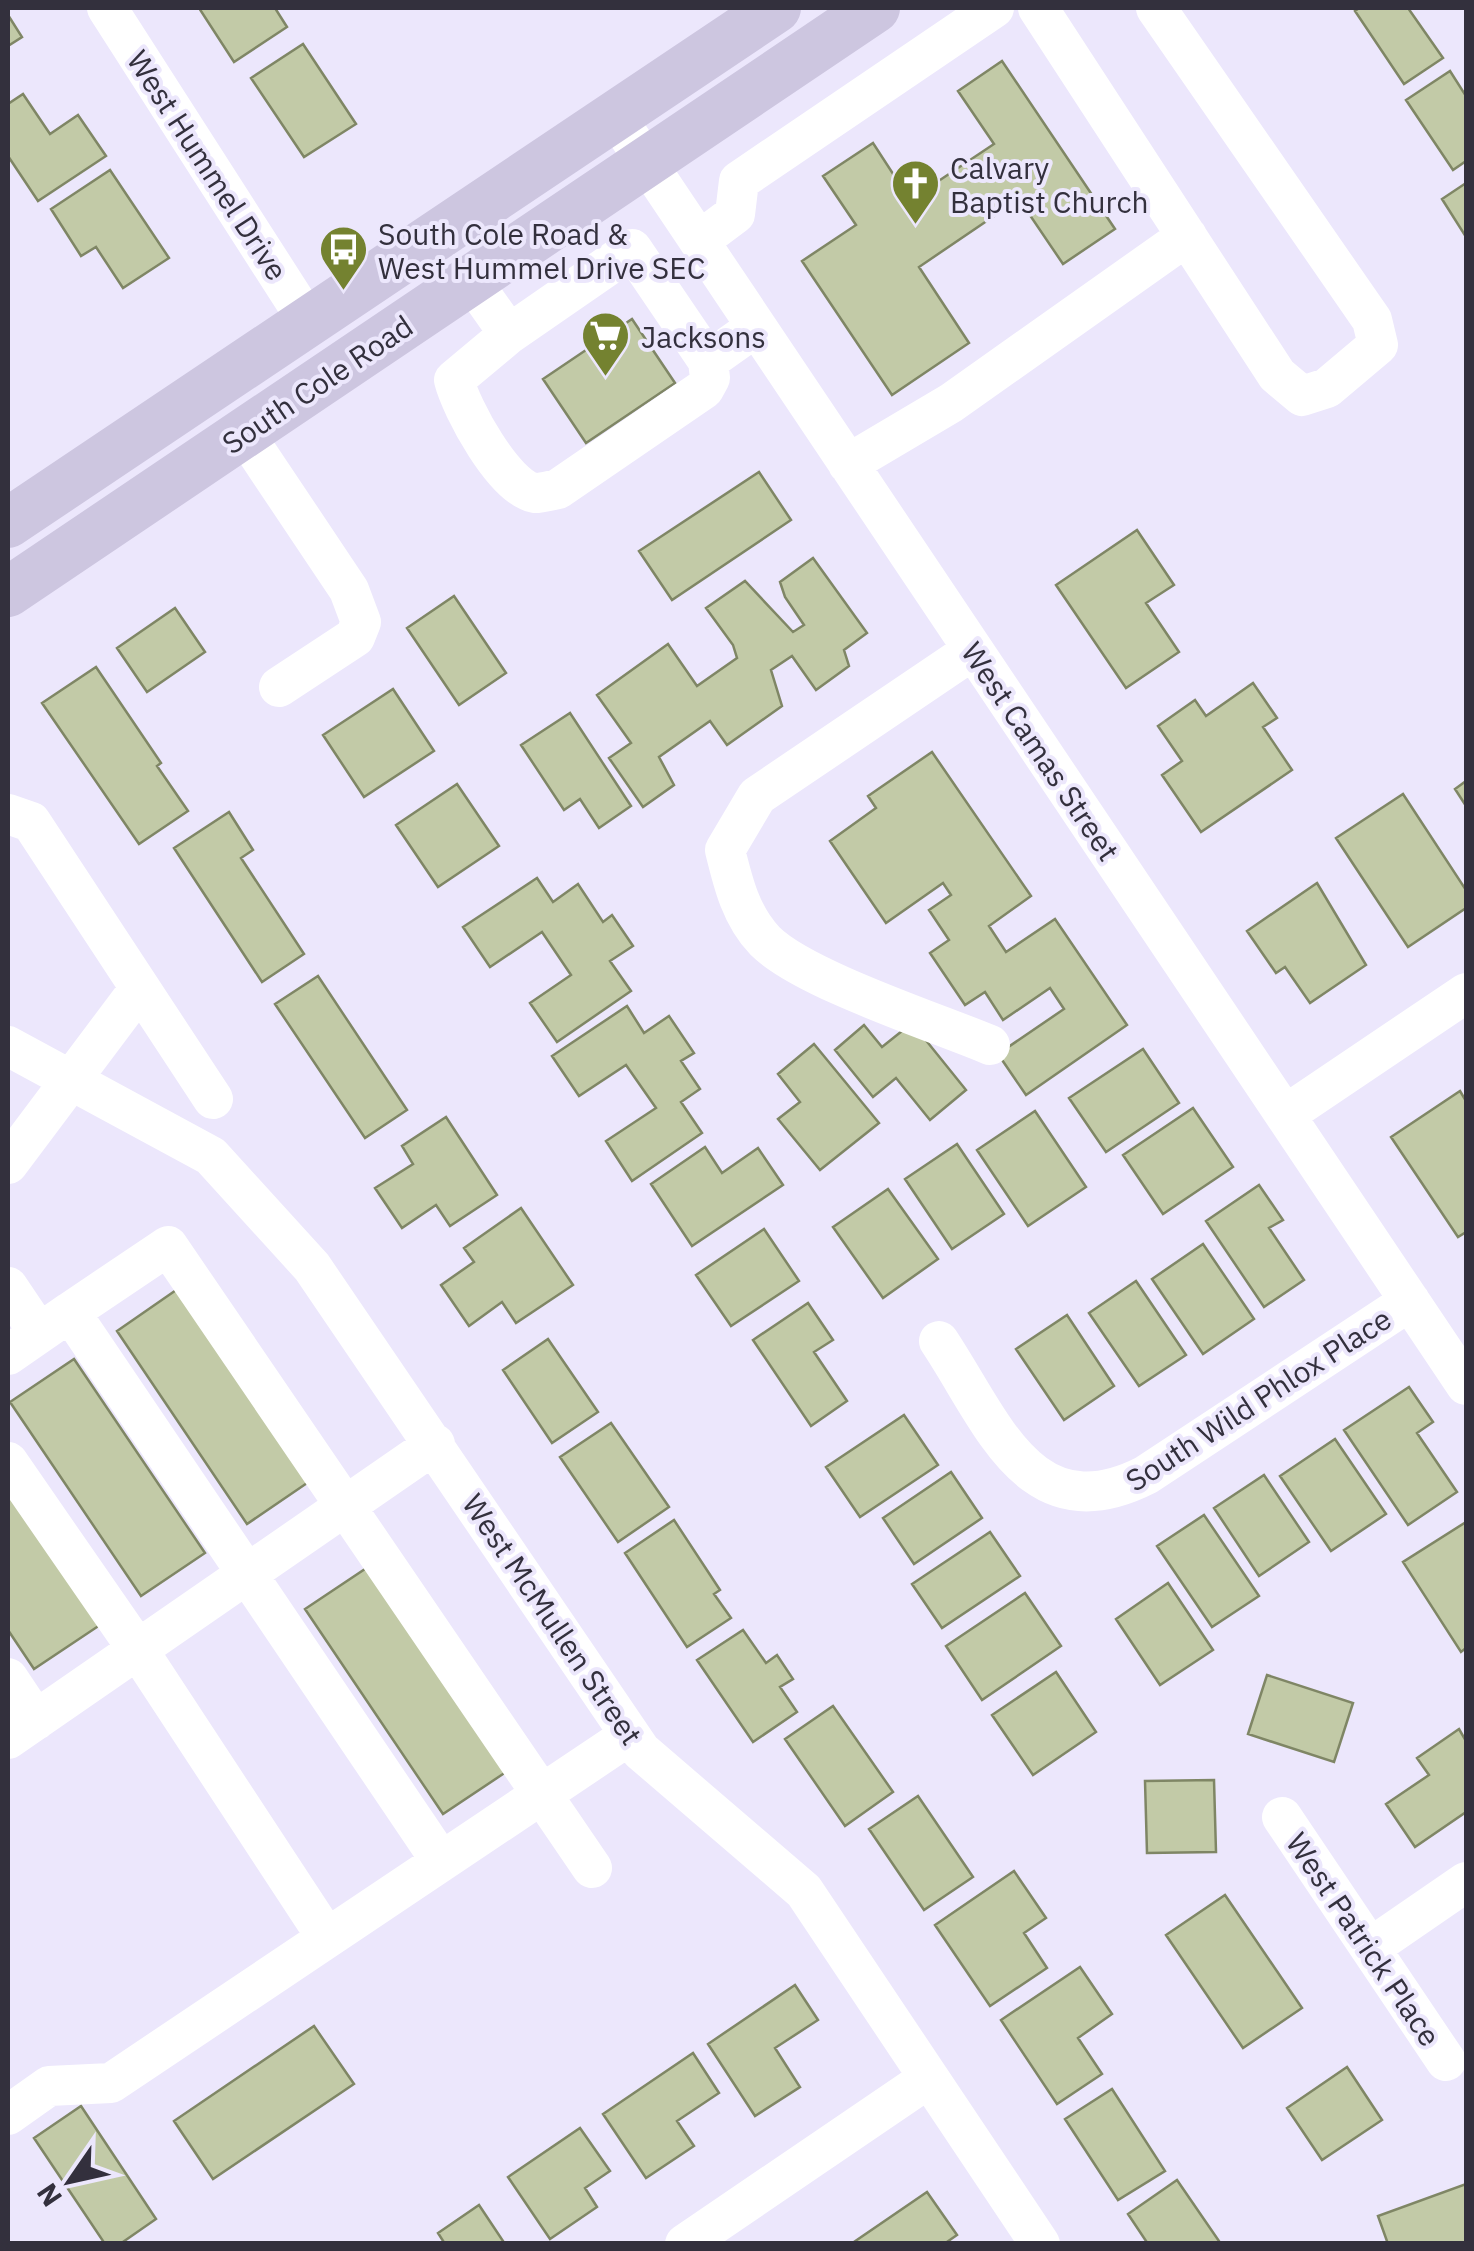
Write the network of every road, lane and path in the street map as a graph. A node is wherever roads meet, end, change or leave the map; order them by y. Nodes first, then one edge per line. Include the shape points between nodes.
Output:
1 (107, 8) edge
2 (776, 8) edge
3 (875, 8) edge
4 (994, 8) edge
5 (1038, 8) edge
6 (1156, 8) edge
7 (616, 117) junction
8 (646, 162) junction
9 (1187, 236) junction
10 (699, 240) junction
11 (471, 280) junction
12 (309, 323) junction
13 (756, 327) junction
14 (509, 334) junction
15 (708, 361) junction
16 (244, 433) junction
17 (848, 464) junction
18 (8, 523) edge
19 (8, 592) edge
20 (973, 650) junction
21 (279, 687) dead end
22 (8, 814) edge
23 (140, 988) junction
24 (1466, 993) edge
25 (990, 1045) dead end
26 (8, 1046) edge
27 (70, 1080) junction
28 (213, 1099) dead end
29 (1285, 1114) junction
30 (8, 1164) edge
31 (8, 1288) edge
32 (1410, 1300) junction
33 (39, 1333) edge
34 (939, 1341) dead end
35 (1466, 1385) edge
36 (434, 1444) junction
37 (8, 1462) edge
38 (348, 1505) junction
39 (247, 1574) junction
40 (138, 1650) junction
41 (8, 1678) edge
42 (22, 1730) edge
43 (630, 1736) junction
44 (542, 1794) junction
45 (1282, 1817) dead end
46 (441, 1861) junction
47 (592, 1868) dead end
48 (1466, 1882) edge
49 (327, 1938) junction
50 (1370, 1948) junction
51 (1446, 2061) dead end
52 (929, 2078) junction
53 (8, 2115) edge
54 (685, 2244) edge
55 (1040, 2244) edge

1 - 12 street, West Hummel Drive
2 - 7 main road, South Cole Road
3 - 8 main road, South Cole Road
4 - 10 street via 739,180 736,214
5 - 9 street
6 - 9 street via 1372,320 1378,345 1327,388 1302,396 1277,375
7 - 8 street, West Camas Street
7 - 12 main road, South Cole Road
8 - 10 street, West Camas Street
8 - 11 main road, South Cole Road
9 - 17 street via 966,393
10 - 13 street, West Camas Street
11 - 14 street
11 - 16 main road, South Cole Road
12 - 18 main road, South Cole Road
13 - 15 street
13 - 17 street, West Camas Street
14 - 15 street via 632,249
14 - 15 street via 454,380 461,406 515,484 536,493 558,489 704,389
16 - 19 main road, South Cole Road
16 - 21 street via 349,590 362,622 355,637
17 - 20 street, West Camas Street
20 - 25 street via 757,796 725,850 738,900 764,940 794,963
20 - 29 street, West Camas Street
22 - 23 street via 31,822
23 - 27 street
23 - 28 street
24 - 29 street
26 - 27 street, West McMullen Street
27 - 30 street
27 - 36 street, West McMullen Street via 211,1156 312,1267
29 - 32 street, West Camas Street
31 - 33 street
32 - 34 street, South Wild Phlox Place via 1113,1492 1077,1494 1046,1485 1020,1464
32 - 35 street, West Camas Street
33 - 38 street via 168,1246
33 - 39 street
36 - 38 street
36 - 43 street, West McMullen Street
37 - 40 street
38 - 39 street
38 - 44 street
39 - 40 street
39 - 46 street
40 - 42 street
40 - 49 street
41 - 42 street
43 - 44 street
43 - 52 street, West McMullen Street via 804,1891
44 - 46 street
44 - 47 street
45 - 50 street, West Patrick Place
46 - 49 street
48 - 50 street
49 - 53 street via 111,2083 49,2086
50 - 51 street, West Patrick Place
52 - 54 street
52 - 55 street, West McMullen Street

